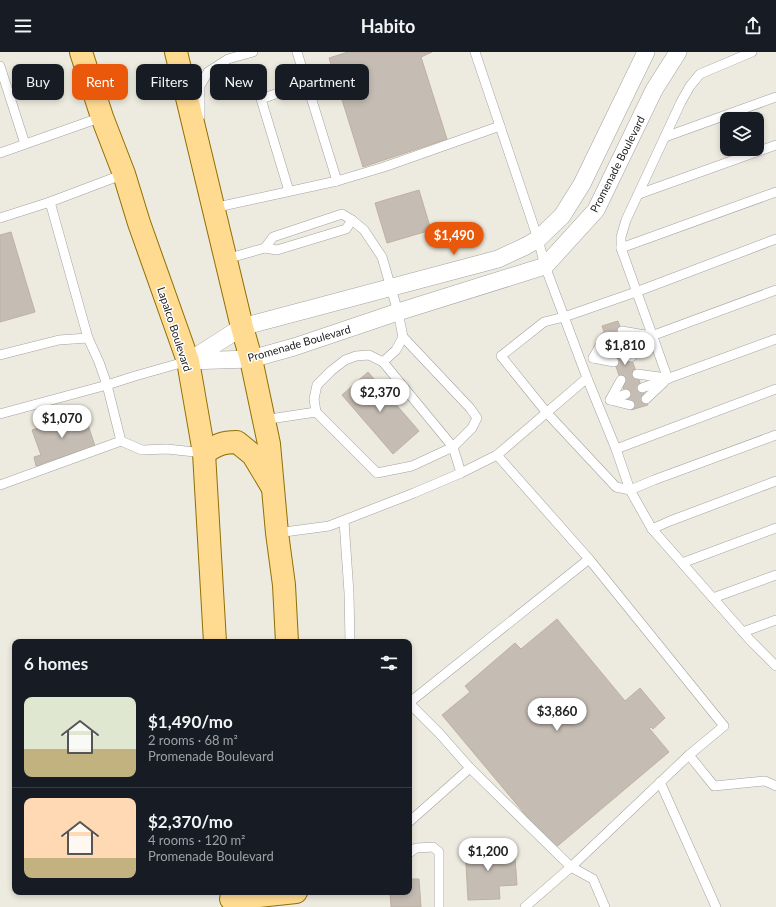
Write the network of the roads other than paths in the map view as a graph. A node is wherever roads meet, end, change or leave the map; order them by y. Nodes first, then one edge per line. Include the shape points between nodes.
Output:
1 (81, 52) edge
2 (176, 52) edge
3 (253, 52) edge
4 (297, 52) edge
5 (475, 52) edge
6 (646, 52) edge
7 (678, 52) edge
8 (752, 52) edge
9 (301, 64) edge
10 (0, 66) edge
11 (275, 94) edge
12 (776, 97) edge
13 (313, 100) edge
14 (102, 117) junction
15 (500, 126) junction
16 (666, 137) junction
17 (25, 144) junction
18 (776, 145) edge
19 (199, 148) junction
20 (0, 153) edge
21 (124, 174) junction
22 (337, 181) junction
23 (289, 191) junction
24 (776, 192) edge
25 (639, 194) junction
26 (50, 202) junction
27 (213, 208) junction
28 (0, 218) edge
29 (352, 220) junction
30 (538, 239) junction
31 (776, 239) edge
32 (265, 248) junction
33 (621, 248) junction
34 (226, 260) junction
35 (545, 266) junction
36 (391, 288) junction
37 (776, 290) edge
38 (636, 292) junction
39 (398, 312) junction
40 (564, 317) junction
41 (242, 327) junction
42 (622, 331) dead end
43 (652, 336) junction
44 (403, 337) junction
45 (605, 337) dead end
46 (88, 338) junction
47 (776, 339) edge
48 (626, 345) dead end
49 (610, 351) dead end
50 (0, 356) edge
51 (631, 357) dead end
52 (593, 358) junction
53 (251, 360) junction
54 (188, 361) junction
55 (383, 362) junction
56 (581, 362) junction
57 (614, 362) dead end
58 (637, 374) dead end
59 (587, 378) junction
60 (668, 379) junction
61 (621, 380) dead end
62 (107, 385) junction
63 (642, 388) dead end
64 (776, 389) edge
65 (626, 394) dead end
66 (646, 399) dead end
67 (610, 400) junction
68 (598, 404) junction
69 (630, 405) dead end
70 (316, 412) junction
71 (547, 412) junction
72 (0, 414) edge
73 (264, 420) junction
74 (776, 435) edge
75 (121, 440) junction
76 (453, 447) junction
77 (616, 449) junction
78 (204, 454) junction
79 (497, 455) junction
80 (461, 473) junction
81 (776, 482) edge
82 (0, 485) edge
83 (274, 489) junction
84 (630, 490) junction
85 (344, 521) junction
86 (776, 528) edge
87 (652, 529) junction
88 (277, 533) junction
89 (589, 559) junction
90 (682, 563) junction
91 (776, 575) edge
92 (713, 598) junction
93 (776, 620) edge
94 (743, 632) junction
95 (215, 639) edge
96 (287, 639) edge
97 (352, 639) edge
98 (776, 666) edge
99 (412, 700) edge
100 (412, 705) edge
101 (689, 755) junction
102 (470, 768) junction
103 (660, 782) junction
104 (776, 786) edge
105 (412, 819) edge
106 (412, 851) edge
107 (570, 868) junction
108 (268, 895) edge
109 (296, 895) edge
110 (231, 899) edge
111 (298, 907) edge
112 (439, 907) edge
113 (525, 907) edge
114 (605, 907) edge
115 (716, 907) edge

1 - 14 main road, Lapalco Boulevard
2 - 19 main road
3 - 19 lane via 228,59 208,72 200,86
4 - 9 lane
5 - 15 lane
6 - 30 street, Promenade Boulevard via 582,184 562,216
7 - 35 street, Promenade Boulevard via 654,90 596,210
8 - 16 lane via 700,74 690,86
10 - 17 lane
11 - 23 lane via 260,99
12 - 16 lane
13 - 22 lane
14 - 17 lane
14 - 21 main road, Lapalco Boulevard
15 - 22 lane
15 - 30 lane
16 - 25 lane
17 - 20 lane
18 - 25 lane
19 - 27 main road
21 - 26 lane
21 - 54 main road, Lapalco Boulevard
22 - 23 lane
23 - 27 lane
24 - 33 lane
25 - 33 lane via 626,220
26 - 28 lane
26 - 46 lane
27 - 34 main road
29 - 32 lane via 346,229 277,250
29 - 32 lane via 342,214 273,237
29 - 36 lane via 364,230 382,257
30 - 35 lane
30 - 36 street, Promenade Boulevard via 498,260
31 - 38 lane
32 - 34 lane
33 - 38 lane
34 - 41 main road
35 - 39 street, Promenade Boulevard
35 - 40 lane
36 - 39 lane
36 - 41 street, Promenade Boulevard
37 - 43 lane
38 - 40 lane
38 - 43 lane
39 - 44 lane
39 - 53 street, Promenade Boulevard
40 - 56 lane
40 - 71 lane via 544,322 501,356
41 - 53 main road
41 - 54 street, Promenade Boulevard
42 - 43 lane
43 - 48 lane
43 - 51 lane
43 - 60 lane
44 - 55 lane via 396,350
44 - 76 lane via 477,418 472,428
45 - 52 lane
46 - 50 lane via 60,340
46 - 62 lane
47 - 60 lane
49 - 52 lane
52 - 56 lane
52 - 57 lane
53 - 54 street, Promenade Boulevard
53 - 73 main road
54 - 62 lane
54 - 78 main road, Lapalco Boulevard
55 - 70 lane via 369,355 344,360 317,385 314,399
55 - 76 lane
56 - 59 lane
58 - 60 lane
59 - 68 lane
59 - 71 lane
60 - 63 lane
60 - 66 lane
61 - 67 lane
62 - 72 lane
62 - 75 lane
64 - 77 lane
65 - 67 lane
67 - 68 lane
67 - 69 lane
68 - 77 lane
70 - 73 lane
70 - 76 lane via 377,473 412,466
71 - 79 lane
71 - 84 lane via 616,487
73 - 83 main road
74 - 84 lane
75 - 78 lane via 142,450 167,449
75 - 82 lane
76 - 80 lane
77 - 84 lane
78 - 83 main road via 218,445 237,442 253,455
78 - 95 main road, Lapalco Boulevard
79 - 80 lane
79 - 89 lane
80 - 85 lane
81 - 87 lane
83 - 88 main road
84 - 87 lane
85 - 88 lane via 329,526
85 - 97 lane
86 - 90 lane
87 - 90 lane
88 - 96 main road via 284,585
89 - 99 lane
89 - 101 lane via 724,726
90 - 92 lane
91 - 92 lane
92 - 94 lane
93 - 94 lane
94 - 98 lane
100 - 102 lane
101 - 103 lane
101 - 104 lane via 714,786 765,781
102 - 105 lane
102 - 107 lane
103 - 107 lane
103 - 115 lane
106 - 112 lane via 416,848 433,847 438,852
107 - 113 lane
107 - 114 lane via 593,879
108 - 110 main road
109 - 111 main road

